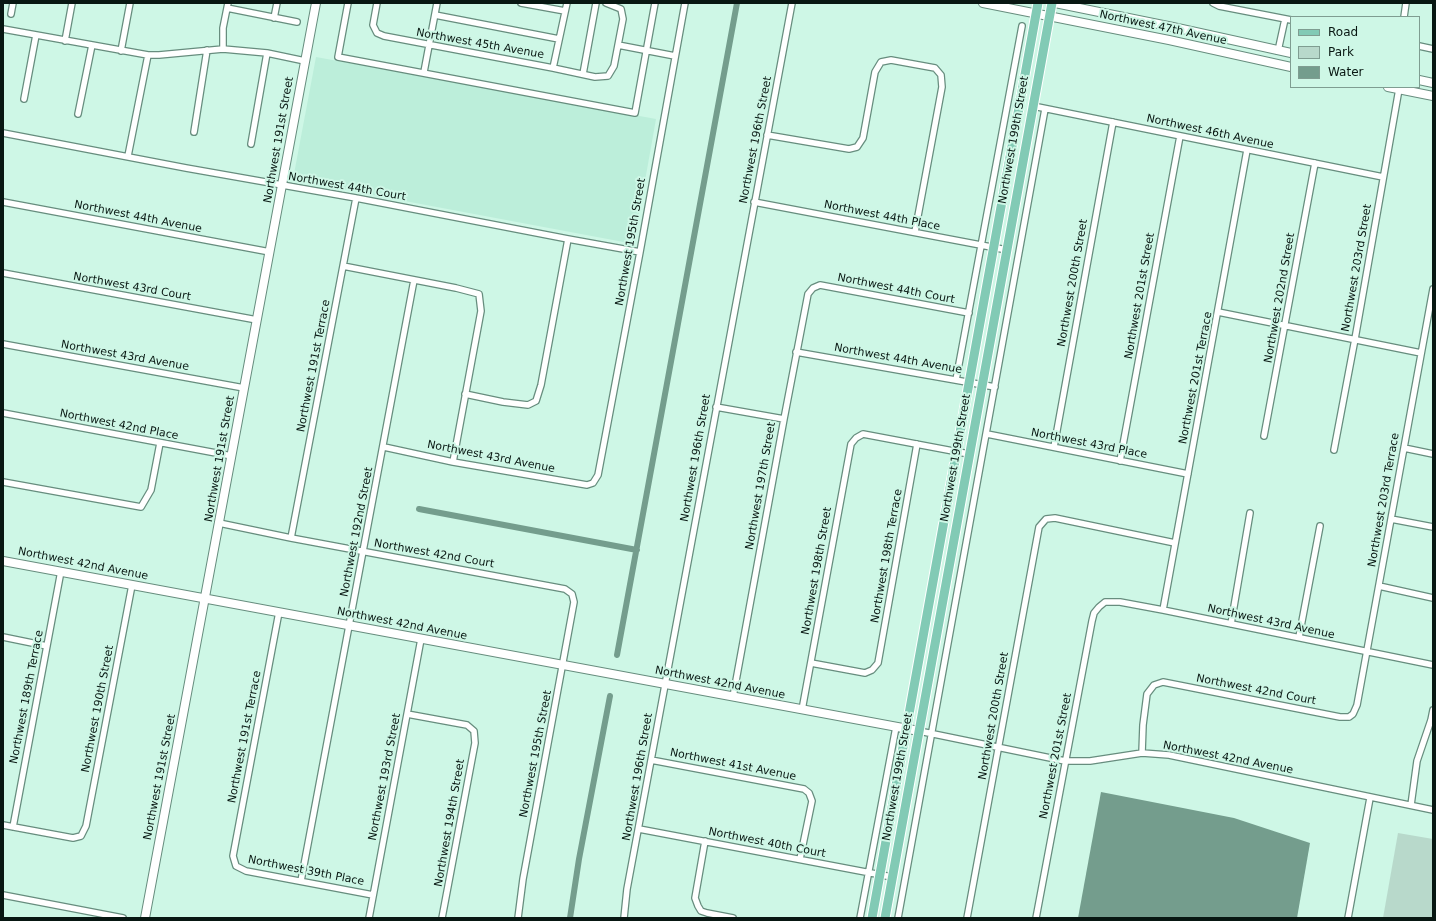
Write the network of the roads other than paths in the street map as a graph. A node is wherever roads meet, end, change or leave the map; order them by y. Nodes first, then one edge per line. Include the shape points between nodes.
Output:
1 (13, 3) edge
2 (72, 3) edge
3 (130, 3) edge
4 (277, 3) edge
5 (316, 3) edge
6 (348, 3) edge
7 (377, 3) edge
8 (437, 3) edge
9 (521, 3) edge
10 (566, 3) edge
11 (596, 3) edge
12 (606, 3) edge
13 (655, 3) edge
14 (685, 3) edge
15 (792, 3) edge
16 (983, 3) edge
17 (1038, 3) edge
18 (1053, 3) edge
19 (1213, 3) edge
20 (1406, 3) edge
21 (227, 6) edge
22 (565, 11) junction
23 (1036, 13) junction
24 (11, 14) dead end
25 (435, 15) junction
26 (1049, 16) junction
27 (1404, 16) edge
28 (274, 18) junction
29 (1288, 20) edge
30 (297, 22) dead end
31 (1022, 26) dead end
32 (3, 29) edge
33 (36, 35) junction
34 (559, 39) junction
35 (65, 41) junction
36 (1243, 43) junction
37 (92, 45) junction
38 (429, 45) junction
39 (618, 45) junction
40 (1420, 46) edge
41 (224, 49) junction
42 (1433, 49) edge
43 (207, 50) junction
44 (646, 50) junction
45 (122, 51) junction
46 (1278, 51) junction
47 (1222, 52) junction
48 (267, 53) junction
49 (1290, 54) edge
50 (148, 55) junction
51 (675, 56) junction
52 (305, 61) junction
53 (1290, 67) edge
54 (554, 68) junction
55 (424, 72) junction
56 (581, 74) junction
57 (1420, 80) edge
58 (1433, 83) edge
59 (1399, 88) edge
60 (1433, 96) edge
61 (24, 99) dead end
62 (1033, 106) junction
63 (1045, 109) junction
64 (78, 114) dead end
65 (1112, 122) junction
66 (194, 132) dead end
67 (3, 133) edge
68 (767, 134) junction
69 (1180, 136) junction
70 (251, 144) dead end
71 (1247, 150) junction
72 (128, 156) junction
73 (1315, 164) junction
74 (1384, 177) junction
75 (282, 185) junction
76 (356, 198) junction
77 (3, 202) edge
78 (754, 202) junction
79 (915, 232) junction
80 (568, 239) junction
81 (982, 245) junction
82 (994, 248) junction
83 (1007, 250) junction
84 (270, 252) junction
85 (640, 252) junction
86 (343, 266) junction
87 (3, 273) edge
88 (414, 280) junction
89 (820, 285) joint
90 (1433, 289) edge
91 (1218, 312) junction
92 (968, 313) junction
93 (257, 320) junction
94 (1285, 325) junction
95 (1355, 340) junction
96 (3, 344) edge
97 (796, 352) junction
98 (1421, 353) junction
99 (956, 380) junction
100 (970, 382) junction
101 (982, 385) junction
102 (995, 387) junction
103 (244, 388) junction
104 (466, 394) junction
105 (716, 407) junction
106 (3, 413) edge
107 (784, 419) junction
108 (987, 434) junction
109 (1264, 436) dead end
110 (160, 443) junction
111 (917, 444) junction
112 (384, 447) junction
113 (1054, 447) junction
114 (1404, 448) junction
115 (1334, 450) dead end
116 (957, 452) junction
117 (969, 454) junction
118 (1433, 454) edge
119 (232, 456) junction
120 (1120, 461) junction
121 (453, 462) junction
122 (1188, 474) junction
123 (3, 482) edge
124 (593, 483) joint
125 (1250, 513) dead end
126 (1391, 519) junction
127 (219, 523) junction
128 (1320, 526) dead end
129 (1433, 527) edge
130 (292, 538) junction
131 (1175, 543) junction
132 (363, 551) junction
133 (3, 560) edge
134 (61, 571) junction
135 (132, 584) junction
136 (1379, 586) junction
137 (572, 594) joint
138 (205, 598) junction
139 (1433, 598) edge
140 (1105, 602) joint
141 (1163, 610) junction
142 (279, 612) junction
143 (1231, 624) junction
144 (350, 625) junction
145 (3, 637) edge
146 (1298, 638) junction
147 (421, 639) junction
148 (47, 646) junction
149 (1367, 652) junction
150 (811, 663) junction
151 (1433, 665) edge
152 (562, 666) junction
153 (665, 684) junction
154 (733, 697) junction
155 (802, 710) junction
156 (1433, 710) edge
157 (407, 714) junction
158 (1353, 714) joint
159 (896, 727) junction
160 (906, 729) junction
161 (919, 731) junction
162 (932, 734) junction
163 (998, 748) junction
164 (1142, 753) junction
165 (651, 760) junction
166 (1065, 761) junction
167 (1370, 798) junction
168 (1411, 805) junction
169 (1433, 810) edge
170 (3, 825) edge
171 (13, 826) junction
172 (639, 829) junction
173 (705, 841) junction
174 (800, 859) junction
175 (236, 866) joint
176 (868, 872) junction
177 (880, 874) junction
178 (892, 877) junction
179 (301, 881) junction
180 (373, 894) junction
181 (3, 895) edge
182 (124, 918) edge
183 (145, 918) edge
184 (369, 918) edge
185 (442, 918) edge
186 (518, 918) edge
187 (624, 918) edge
188 (733, 918) edge
189 (860, 918) edge
190 (872, 918) edge
191 (885, 918) edge
192 (898, 918) edge
193 (967, 918) edge
194 (1036, 918) edge
195 (1348, 918) edge

1 - 24 street
2 - 35 street
3 - 45 street
4 - 28 street
5 - 52 street, Northwest 191st Street
6 - 55 street via 338,57
7 - 38 street, Northwest 45th Avenue via 373,25 377,33
8 - 25 street
9 - 22 street
10 - 22 street
11 - 56 street
12 - 39 street via 621,9 623,18
13 - 44 street
14 - 51 street, Northwest 195th Street
15 - 68 street, Northwest 196th Street
16 - 23 street, Northwest 47th Avenue
17 - 23 main road, Northwest 199th Street
18 - 26 main road, Northwest 199th Street
18 - 36 street, Northwest 47th Avenue
19 - 29 street
20 - 27 street
21 - 28 street
21 - 41 street via 223,34
22 - 34 street
23 - 26 street, Northwest 47th Avenue
23 - 82 main road, Northwest 199th Street
25 - 34 street
25 - 38 street
26 - 47 street, Northwest 47th Avenue
26 - 62 main road, Northwest 199th Street
28 - 30 street
29 - 46 street
31 - 81 street
32 - 33 street
33 - 35 street
33 - 61 street
34 - 54 street
35 - 37 street
36 - 46 street, Northwest 47th Avenue
36 - 47 street via 1232,45
37 - 45 street
37 - 64 street
38 - 54 street, Northwest 45th Avenue
38 - 55 street
39 - 44 street
39 - 56 street via 614,66 608,76
40 - 42 street
41 - 43 street
41 - 48 street
43 - 50 street
43 - 66 street
44 - 51 street
44 - 55 street via 635,113
45 - 50 street
46 - 49 street, Northwest 47th Avenue
47 - 53 street, Northwest 47th Avenue
48 - 52 street
48 - 70 street
50 - 72 street
51 - 85 street, Northwest 195th Street
52 - 75 street, Northwest 191st Street
54 - 56 street, Northwest 45th Avenue
57 - 58 street
59 - 60 street
59 - 74 street, Northwest 203rd Street
62 - 63 street, Northwest 46th Avenue
62 - 83 main road, Northwest 199th Street
63 - 65 street, Northwest 46th Avenue
63 - 102 street
65 - 69 street, Northwest 46th Avenue
65 - 113 street, Northwest 200th Street
67 - 72 street, Northwest 44th Court
68 - 78 street, Northwest 196th Street
68 - 79 street via 849,150 857,147 863,138 875,72 881,62 891,60 935,68 941,75 942,87
69 - 71 street, Northwest 46th Avenue
69 - 120 street, Northwest 201st Street
71 - 73 street, Northwest 46th Avenue
71 - 91 street, Northwest 201st Terrace
72 - 75 street, Northwest 44th Court
73 - 74 street, Northwest 46th Avenue
73 - 94 street, Northwest 202nd Street
74 - 95 street, Northwest 203rd Street
75 - 76 street, Northwest 44th Court
75 - 84 street, Northwest 191st Street
76 - 80 street, Northwest 44th Court
76 - 86 street, Northwest 191st Terrace
77 - 84 street, Northwest 44th Avenue
78 - 79 street, Northwest 44th Place
78 - 105 street, Northwest 196th Street
79 - 81 street, Northwest 44th Place
80 - 85 street, Northwest 44th Court
80 - 104 street via 536,401 528,404 503,402
81 - 82 street, Northwest 44th Place
81 - 92 street
82 - 83 street, Northwest 44th Place
82 - 100 main road, Northwest 199th Street
83 - 101 main road, Northwest 199th Street
84 - 93 street, Northwest 191st Street
85 - 124 street, Northwest 195th Street via 598,475
86 - 88 street
86 - 130 street, Northwest 191st Terrace
87 - 93 street, Northwest 43rd Court
88 - 104 street via 479,294 481,311
88 - 112 street, Northwest 192nd Street
89 - 92 street, Northwest 44th Court
89 - 97 street, Northwest 197th Street via 808,294
90 - 98 street, Northwest 203rd Terrace
91 - 94 street
91 - 122 street, Northwest 201st Terrace
92 - 99 street
93 - 103 street, Northwest 191st Street
94 - 95 street
94 - 109 street, Northwest 202nd Street
95 - 98 street
95 - 115 street, Northwest 203rd Street
96 - 103 street, Northwest 43rd Avenue
97 - 99 street, Northwest 44th Avenue
97 - 107 street, Northwest 197th Street
98 - 114 street, Northwest 203rd Terrace
99 - 100 street, Northwest 44th Avenue
100 - 101 street, Northwest 44th Avenue
100 - 116 main road, Northwest 199th Street
101 - 102 street, Northwest 44th Avenue
101 - 117 main road, Northwest 199th Street
102 - 108 street
103 - 119 street, Northwest 191st Street
104 - 121 street
105 - 107 street
105 - 153 street, Northwest 196th Street
106 - 110 street, Northwest 42nd Place
107 - 154 street, Northwest 197th Street
108 - 113 street, Northwest 43rd Place
108 - 162 street
110 - 119 street, Northwest 42nd Place
110 - 123 street via 152,490 141,507
111 - 116 street
111 - 150 street, Northwest 198th Street via 864,434 851,444
111 - 150 street, Northwest 198th Terrace via 878,663 872,670 865,672
112 - 121 street, Northwest 43rd Avenue
112 - 132 street, Northwest 192nd Street
113 - 120 street, Northwest 43rd Place
114 - 118 street
114 - 126 street, Northwest 203rd Terrace
116 - 117 street
116 - 160 main road, Northwest 199th Street
117 - 161 main road, Northwest 199th Street
119 - 127 street, Northwest 191st Street
120 - 122 street, Northwest 43rd Place
121 - 124 street, Northwest 43rd Avenue via 587,485
122 - 131 street, Northwest 201st Terrace
125 - 143 street
126 - 129 street
126 - 136 street, Northwest 203rd Terrace
127 - 130 street, Northwest 42nd Court
127 - 138 street, Northwest 191st Street
128 - 146 street
130 - 132 street, Northwest 42nd Court
131 - 141 street, Northwest 201st Terrace
131 - 163 street, Northwest 200th Street via 1055,518 1046,520 1039,527
132 - 137 street, Northwest 42nd Court via 565,589
132 - 144 street, Northwest 192nd Street
133 - 134 street, Northwest 42nd Avenue
134 - 135 street, Northwest 42nd Avenue
134 - 148 street, Northwest 189th Terrace
135 - 138 street, Northwest 42nd Avenue
135 - 171 street, Northwest 190th Street via 86,826 81,836 73,838
136 - 139 street
136 - 149 street, Northwest 203rd Terrace
137 - 152 street, Northwest 195th Street via 574,602
138 - 142 street, Northwest 42nd Avenue
138 - 183 street, Northwest 191st Street
140 - 141 street, Northwest 43rd Avenue via 1120,602
140 - 166 street, Northwest 201st Street via 1094,613
141 - 143 street, Northwest 43rd Avenue
142 - 144 street, Northwest 42nd Avenue
142 - 175 street, Northwest 191st Terrace via 233,856
143 - 146 street, Northwest 43rd Avenue
144 - 147 street, Northwest 42nd Avenue
144 - 179 street, Northwest 192nd Street
145 - 148 street
146 - 149 street, Northwest 43rd Avenue
147 - 152 street, Northwest 42nd Avenue
147 - 157 street, Northwest 193rd Street
148 - 171 street, Northwest 189th Terrace
149 - 151 street, Northwest 43rd Avenue
149 - 158 street, Northwest 203rd Terrace via 1357,706
150 - 155 street, Northwest 198th Street
152 - 153 street, Northwest 42nd Avenue
152 - 186 street, Northwest 195th Street
153 - 154 street, Northwest 42nd Avenue
153 - 165 street, Northwest 196th Street
154 - 155 street, Northwest 42nd Avenue
155 - 159 street, Northwest 42nd Avenue
156 - 168 street via 1417,761
157 - 180 street, Northwest 193rd Street
157 - 185 street, Northwest 194th Street via 467,725 474,731 475,743
158 - 164 street, Northwest 42nd Court via 1349,717 1340,717 1163,682 1154,685 1147,694
159 - 160 street, Northwest 42nd Avenue
159 - 176 street
160 - 161 street, Northwest 42nd Avenue
160 - 177 main road, Northwest 199th Street
161 - 162 street, Northwest 42nd Avenue
161 - 178 main road, Northwest 199th Street
162 - 163 street, Northwest 42nd Avenue
162 - 192 street
163 - 166 street, Northwest 42nd Avenue
163 - 193 street, Northwest 200th Street
164 - 166 street, Northwest 42nd Avenue via 1090,761
164 - 167 street, Northwest 42nd Avenue via 1169,756
165 - 172 street, Northwest 196th Street
165 - 174 street, Northwest 41st Avenue via 804,789 812,801
166 - 194 street, Northwest 201st Street
167 - 168 street, Northwest 42nd Avenue
167 - 195 street
168 - 169 street, Northwest 42nd Avenue
170 - 171 street
172 - 173 street, Northwest 40th Court
172 - 187 street, Northwest 196th Street
173 - 174 street, Northwest 40th Court
173 - 188 street via 695,898 701,911
174 - 176 street, Northwest 40th Court
175 - 179 street, Northwest 39th Place via 246,871
176 - 177 street, Northwest 40th Court
176 - 189 street
177 - 178 street, Northwest 40th Court
177 - 190 main road, Northwest 199th Street
178 - 191 main road, Northwest 199th Street
179 - 180 street, Northwest 39th Place
180 - 184 street, Northwest 193rd Street
181 - 182 street

